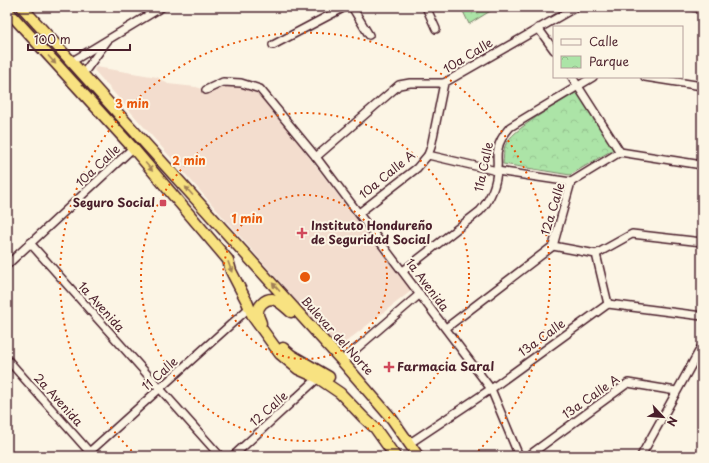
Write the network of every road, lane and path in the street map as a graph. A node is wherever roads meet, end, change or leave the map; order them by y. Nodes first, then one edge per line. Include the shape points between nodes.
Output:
1 (22, 7) edge
2 (162, 7) edge
3 (345, 7) edge
4 (352, 7) edge
5 (426, 7) edge
6 (576, 7) edge
7 (693, 7) edge
8 (702, 8) edge
9 (9, 16) edge
10 (538, 28) junction
11 (436, 29) dead end
12 (369, 35) dead end
13 (110, 37) junction
14 (273, 45) dead end
15 (553, 49) edge
16 (71, 62) junction
17 (83, 74) junction
18 (573, 78) edge
19 (591, 78) edge
20 (651, 78) edge
21 (444, 83) junction
22 (578, 86) junction
23 (702, 86) edge
24 (206, 90) dead end
25 (133, 148) junction
26 (620, 152) junction
27 (428, 155) junction
28 (316, 157) junction
29 (702, 165) edge
30 (497, 171) junction
31 (571, 182) junction
32 (359, 213) junction
33 (702, 242) edge
34 (30, 243) junction
35 (553, 246) junction
36 (596, 254) junction
37 (7, 265) edge
38 (403, 271) junction
39 (420, 294) junction
40 (608, 304) junction
41 (249, 308) junction
42 (702, 316) edge
43 (446, 328) junction
44 (701, 350) edge
45 (7, 359) edge
46 (342, 361) junction
47 (318, 378) junction
48 (159, 389) junction
49 (492, 389) junction
50 (676, 392) junction
51 (375, 428) junction
52 (410, 443) junction
53 (89, 455) edge
54 (220, 456) edge
55 (233, 456) edge
56 (395, 456) edge
57 (414, 456) edge
58 (418, 456) edge
59 (520, 456) edge
60 (528, 456) edge
61 (641, 456) edge

1 - 16 highway, Bulevar del Norte
2 - 13 street
3 - 14 street
4 - 12 street
5 - 11 street
6 - 10 street, 10a Calle
7 - 8 street
9 -> 25 highway
10 - 15 street
10 - 21 street, 10a Calle
13 - 16 street
13 - 17 street
16 - 17 highway, Bulevar del Norte
46 -> 17 highway, Bulevar del Norte
18 - 22 street
19 - 22 street, 11a Calle
20 - 23 street
21 - 27 street, 10a Calle A
21 - 28 street, 10a Calle via 399,85
22 - 26 street
22 - 30 street, 11a Calle via 510,127 498,149
24 - 28 street, 1a Avenida via 223,82 242,83 260,89
25 - 34 street, 10a Calle
25 -> 41 highway via 228,260
26 - 29 street
26 - 31 street, 12a Calle
27 - 30 street
27 - 32 street, 10a Calle A via 417,168
28 - 32 street, 1a Avenida
30 - 31 street
30 - 38 street, 11a Calle via 487,202 480,211
31 - 35 street, 12a Calle
32 - 38 street, 1a Avenida
33 - 36 street via 632,234
34 - 37 street, 10a Calle
34 - 48 street, 1a Avenida
35 - 36 street
35 - 43 street, 12a Calle
36 - 40 street
38 - 39 street, 1a Avenida
39 - 43 street, 1a Avenida
39 - 46 street
40 - 42 street
40 - 49 street, 13a Calle
41 - 47 highway via 280,354 298,369
41 - 48 street, 11 Calle
43 - 49 street, 1a Avenida
44 - 50 street
45 - 53 street, 2a Avenida
46 - 52 highway, Bulevar del Norte via 392,418
47 - 51 highway via 340,393
47 - 55 street, 12 Calle
48 - 53 street, 11 Calle
48 - 54 street, 1a Avenida
49 - 52 street, 13a Calle
49 - 59 street, 1a Avenida
50 - 60 street, 13a Calle A via 628,383
50 - 61 street
51 - 56 highway
51 - 57 highway via 366,412 339,385 284,350 257,314 261,304 272,299 278,301 301,319 389,420
52 - 58 highway, Bulevar del Norte

